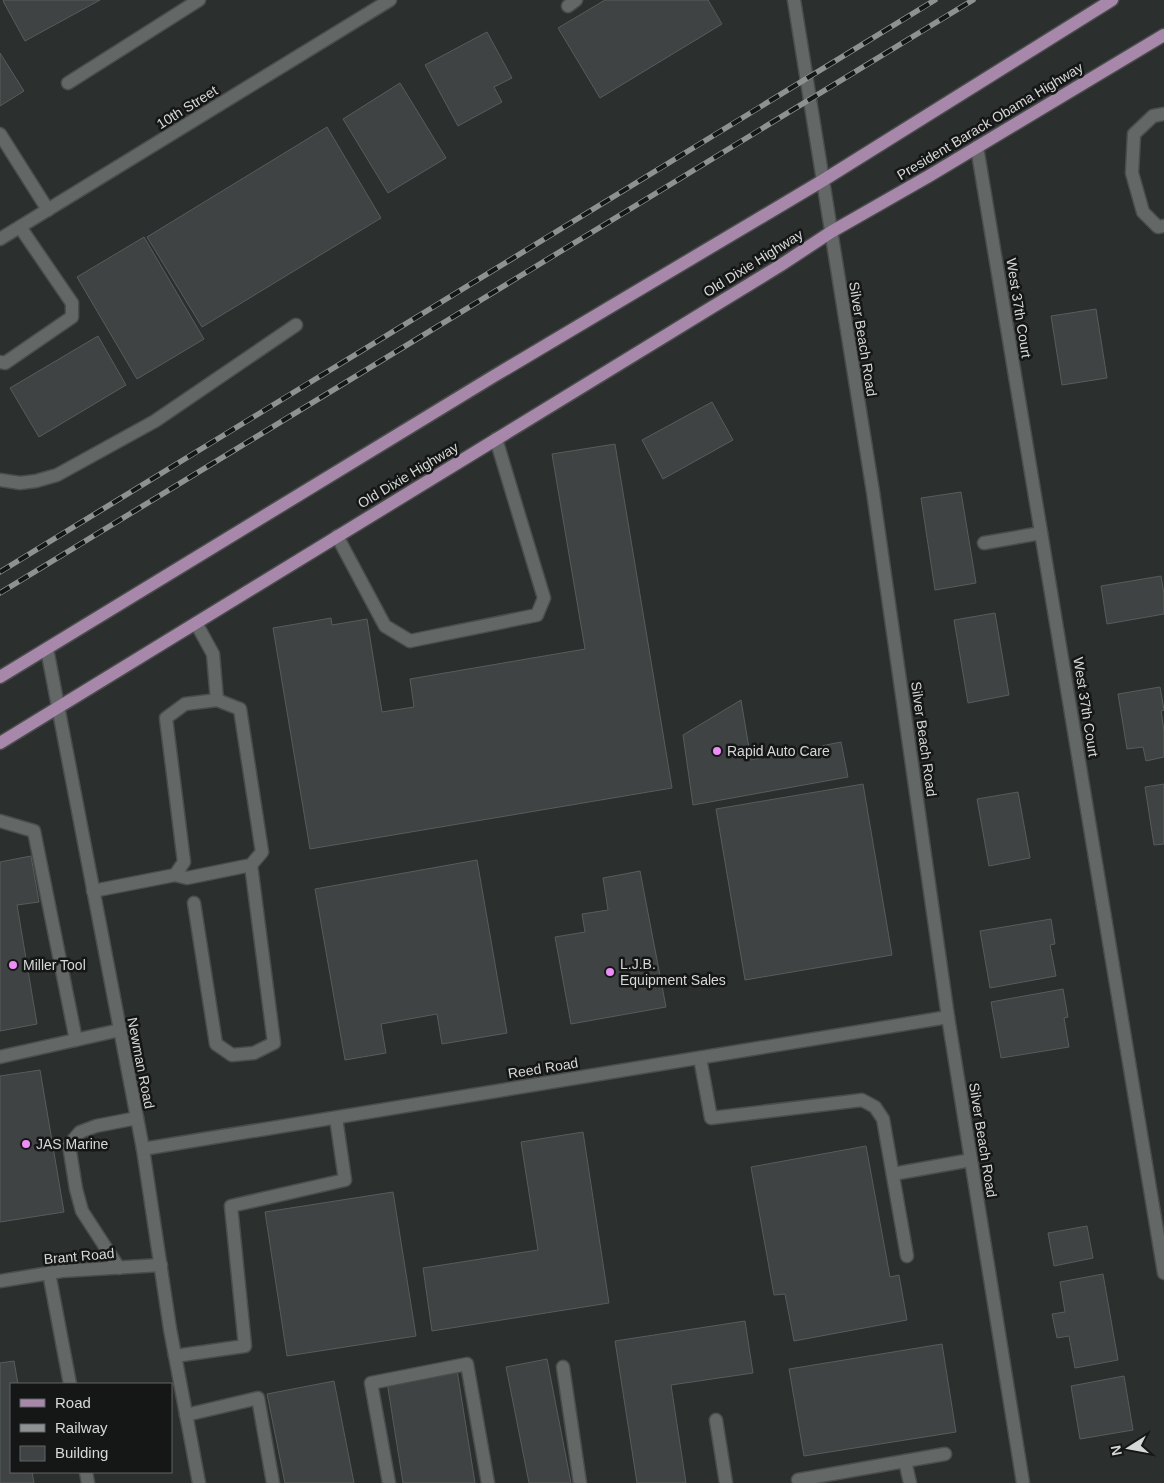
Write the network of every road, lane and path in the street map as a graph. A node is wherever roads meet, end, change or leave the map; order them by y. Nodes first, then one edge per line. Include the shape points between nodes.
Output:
1 (199, 0) edge
2 (794, 0) edge
3 (1112, 0) edge
4 (383, 2) edge
5 (1164, 35) edge
6 (68, 83) dead end
7 (1164, 114) edge
8 (0, 134) edge
9 (977, 147) junction
10 (822, 181) junction
11 (48, 210) junction
12 (1164, 226) edge
13 (20, 227) junction
14 (831, 232) junction
15 (0, 239) edge
16 (296, 325) dead end
17 (0, 362) edge
18 (496, 439) junction
19 (0, 480) edge
20 (1041, 533) junction
21 (337, 536) junction
22 (984, 543) dead end
23 (196, 623) junction
24 (47, 649) junction
25 (0, 677) edge
26 (217, 700) junction
27 (58, 707) junction
28 (0, 743) edge
29 (0, 821) edge
30 (251, 865) junction
31 (175, 875) junction
32 (93, 891) junction
33 (194, 903) dead end
34 (948, 1017) junction
35 (120, 1030) junction
36 (76, 1040) junction
37 (0, 1057) edge
38 (700, 1058) junction
39 (137, 1118) junction
40 (336, 1118) junction
41 (143, 1149) junction
42 (971, 1160) junction
43 (893, 1174) junction
44 (908, 1256) dead end
45 (161, 1265) junction
46 (119, 1268) junction
47 (49, 1273) junction
48 (1164, 1273) edge
49 (0, 1282) edge
50 (175, 1356) junction
51 (563, 1367) dead end
52 (70, 1383) edge
53 (186, 1415) junction
54 (716, 1420) dead end
55 (945, 1454) dead end
56 (905, 1461) junction
57 (848, 1477) edge
58 (798, 1480) dead end
59 (199, 1483) edge
60 (273, 1483) edge
61 (389, 1483) edge
62 (488, 1483) edge
63 (580, 1483) edge
64 (726, 1483) edge
65 (910, 1483) edge
66 (1023, 1483) edge

1 - 6 street
2 - 10 street, Silver Beach Road
3 - 10 main road
4 - 11 street, 10th Street
5 - 9 main road, President Barack Obama Highway
7 - 12 street via 1153,116 1134,134 1132,173 1143,212 1158,227
8 - 11 street
9 - 14 main road, President Barack Obama Highway
9 - 20 street, West 37th Court
10 - 14 street, Silver Beach Road
10 - 24 main road via 494,376
11 - 13 street, 10th Street
13 - 15 street, 10th Street
13 - 17 street via 72,303 72,317 5,363
14 - 18 main road, Old Dixie Highway
14 - 34 street, Silver Beach Road via 873,492
16 - 19 street via 155,421 58,475 20,483
18 - 21 main road, Old Dixie Highway
18 - 21 street via 544,598 537,615 410,641 385,626
20 - 22 street
20 - 48 street, West 37th Court
21 - 23 main road, Old Dixie Highway
23 - 26 street via 214,654
23 - 27 main road, Old Dixie Highway
24 - 25 main road
24 - 27 street, Newman Road
26 - 30 street via 240,709 262,852
26 - 31 street via 185,704 166,718 184,862
27 - 28 main road, Old Dixie Highway
27 - 32 street, Newman Road
29 - 36 street via 34,830
30 - 31 street via 187,878
30 - 33 street via 274,1043 254,1053 232,1055 216,1044
31 - 32 street
32 - 35 street, Newman Road
34 - 38 street, Reed Road
34 - 42 street, Silver Beach Road
35 - 36 street
35 - 39 street, Newman Road
36 - 37 street
38 - 40 street, Reed Road
38 - 43 street via 711,1118 862,1100 875,1107 883,1118
39 - 41 street, Newman Road
39 - 46 street via 80,1132 69,1145 82,1211
40 - 41 street, Reed Road
40 - 50 street via 345,1180 231,1206 245,1346
41 - 45 street, Newman Road
42 - 43 street
42 - 66 street, Silver Beach Road
43 - 44 street
45 - 46 street, Brant Road
45 - 50 street, Newman Road
46 - 47 street, Brant Road
47 - 49 street, Brant Road
47 - 52 street
50 - 53 street, Newman Road
51 - 63 street
53 - 59 street, Newman Road
53 - 60 street via 258,1398
54 - 64 street
55 - 56 street
56 - 57 street
56 - 65 street
57 - 58 street
61 - 62 street via 371,1383 468,1364

